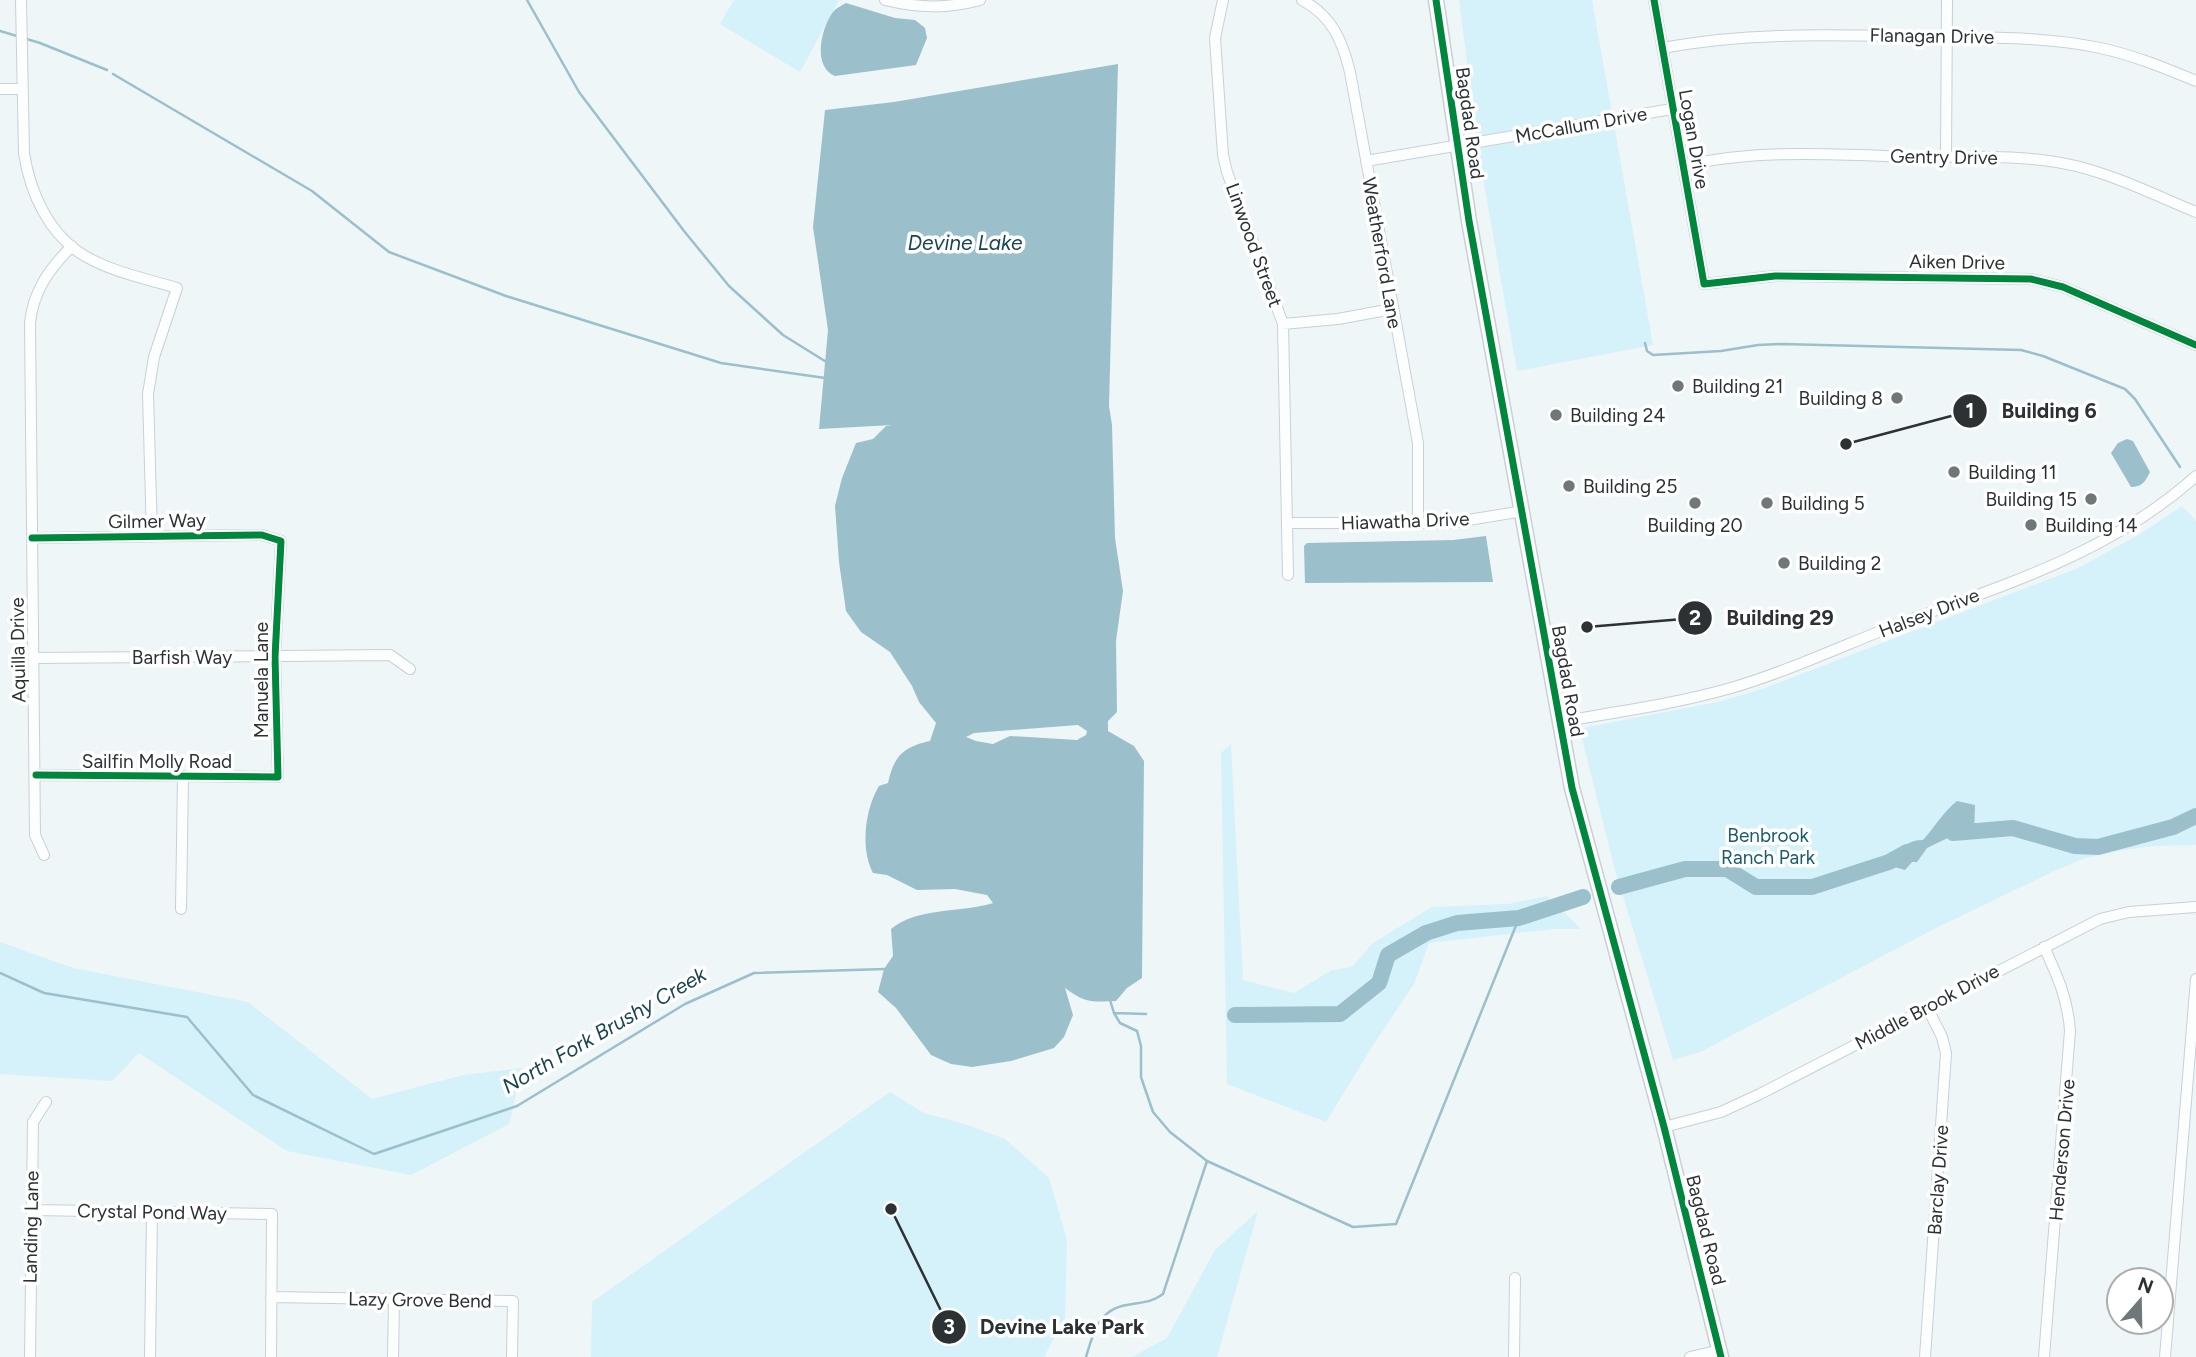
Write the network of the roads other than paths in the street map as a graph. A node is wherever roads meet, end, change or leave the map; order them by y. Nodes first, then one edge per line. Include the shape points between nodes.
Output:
1 (21, 0) edge
2 (885, 0) edge
3 (980, 0) edge
4 (1223, 0) edge
5 (1302, 0) edge
6 (1436, 0) edge
7 (1654, 0) edge
8 (1947, 0) edge
9 (1947, 37) junction
10 (1663, 48) junction
11 (2196, 81) edge
12 (0, 89) edge
13 (23, 89) junction
14 (1672, 109) junction
15 (1457, 146) junction
16 (1946, 157) junction
17 (1366, 161) junction
18 (1684, 166) junction
19 (2196, 212) edge
20 (72, 246) junction
21 (1704, 284) joint
22 (1392, 309) junction
23 (1283, 324) junction
24 (2196, 345) edge
25 (2196, 476) edge
26 (1523, 511) junction
27 (1287, 523) junction
28 (1418, 523) junction
29 (152, 537) junction
30 (32, 538) junction
31 (281, 541) joint
32 (1288, 575) dead end
33 (275, 657) junction
34 (34, 658) junction
35 (410, 669) dead end
36 (1559, 722) junction
37 (36, 775) junction
38 (183, 776) junction
39 (278, 777) joint
40 (44, 855) dead end
41 (2196, 907) edge
42 (181, 909) dead end
43 (2044, 947) junction
44 (2196, 983) edge
45 (1927, 1007) junction
46 (46, 1102) dead end
47 (1664, 1128) junction
48 (32, 1210) junction
49 (152, 1212) junction
50 (1514, 1278) dead end
51 (271, 1297) junction
52 (394, 1299) junction
53 (1720, 1354) edge
54 (30, 1357) edge
55 (150, 1357) edge
56 (271, 1357) edge
57 (393, 1357) edge
58 (512, 1357) edge
59 (1514, 1357) edge
60 (1689, 1357) edge
61 (1925, 1357) edge
62 (2043, 1357) edge
63 (2165, 1357) edge

1 - 13 street
2 - 3 street via 937,8
4 - 23 street, Linwood Street via 1215,38 1223,155
5 - 17 street, Weatherford Lane via 1326,18 1340,39
6 - 15 street, Bagdad Road
7 - 10 street, Logan Drive
8 - 9 street
9 - 10 street, Flanagan Drive via 1761,35
9 - 11 street, Flanagan Drive via 2062,41 2102,48
9 - 16 street
10 - 14 street, Logan Drive
12 - 13 street
13 - 20 street via 28,176 51,223
14 - 15 street, McCallum Drive
14 - 18 street, Logan Drive
15 - 17 street, McCallum Drive
15 - 26 street, Bagdad Road
16 - 18 street, Gentry Drive via 1771,154
16 - 19 street, Gentry Drive via 2045,160 2076,166
17 - 22 street, Weatherford Lane
18 - 21 street, Logan Drive
20 - 29 street via 105,265 177,288 148,394
20 - 30 street, Aquilla Drive via 41,283 31,315
21 - 24 street, Aiken Drive via 1775,276 2031,279 2063,287
22 - 23 street
22 - 28 street, Weatherford Lane via 1418,443
23 - 27 street, Linwood Street
25 - 36 street, Halsey Drive via 2131,526 2067,560 1741,684
26 - 28 street, Hiawatha Drive via 1450,523
26 - 36 street, Bagdad Road
27 - 28 street, Hiawatha Drive
27 - 32 street, Linwood Street
29 - 30 street, Gilmer Way
29 - 31 street, Gilmer Way via 262,536
30 - 34 street, Aquilla Drive
31 - 33 street, Manuela Lane
33 - 34 street, Barfish Way
33 - 35 street, Barfish Way via 390,656
33 - 39 street, Manuela Lane
34 - 37 street, Aquilla Drive
36 - 47 street, Bagdad Road via 1572,788
37 - 38 street, Sailfin Molly Road
37 - 40 street, Aquilla Drive via 34,835
38 - 39 street, Sailfin Molly Road
38 - 42 street
41 - 43 street, Middle Brook Drive via 2099,919
43 - 45 street, Middle Brook Drive
43 - 62 street, Henderson Drive via 2069,1008 2070,1031
44 - 63 street
45 - 47 street, Middle Brook Drive via 1721,1112
45 - 61 street, Barclay Drive via 1942,1037 1946,1062
46 - 48 street, Landing Lane via 33,1122
47 - 53 street, Bagdad Road
48 - 49 street, Crystal Pond Way
48 - 54 street, Landing Lane
49 - 51 street, Crystal Pond Way via 272,1214
49 - 55 street
50 - 59 street
51 - 52 street, Lazy Grove Bend
51 - 56 street
52 - 57 street
52 - 58 street, Lazy Grove Bend via 513,1301
53 - 60 street

